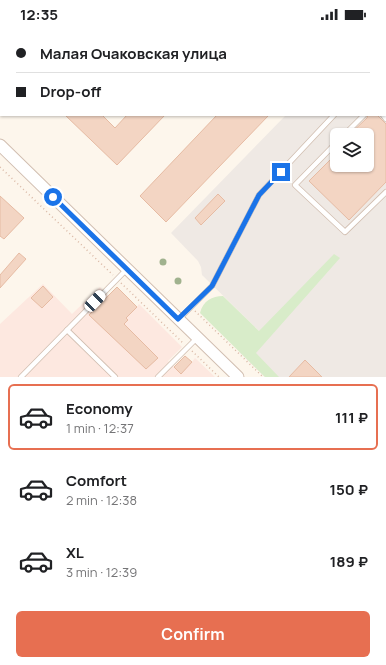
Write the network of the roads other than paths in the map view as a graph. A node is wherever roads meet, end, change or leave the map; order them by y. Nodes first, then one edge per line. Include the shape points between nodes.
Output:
1 (333, 116) edge
2 (363, 116) edge
3 (351, 128) edge
4 (0, 145) edge
5 (330, 149) edge
6 (386, 192) edge
7 (127, 269) junction
8 (178, 319) junction
9 (67, 330) junction
10 (197, 338) junction
11 (21, 377) edge
12 (115, 377) edge
13 (158, 377) edge
14 (238, 377) edge

1 - 8 lane via 259,195 212,286
2 - 3 lane
4 - 7 street
5 - 6 lane via 295,185 345,232
7 - 8 street
7 - 9 lane
8 - 10 street
9 - 11 lane
9 - 12 lane
10 - 13 lane
10 - 14 street

